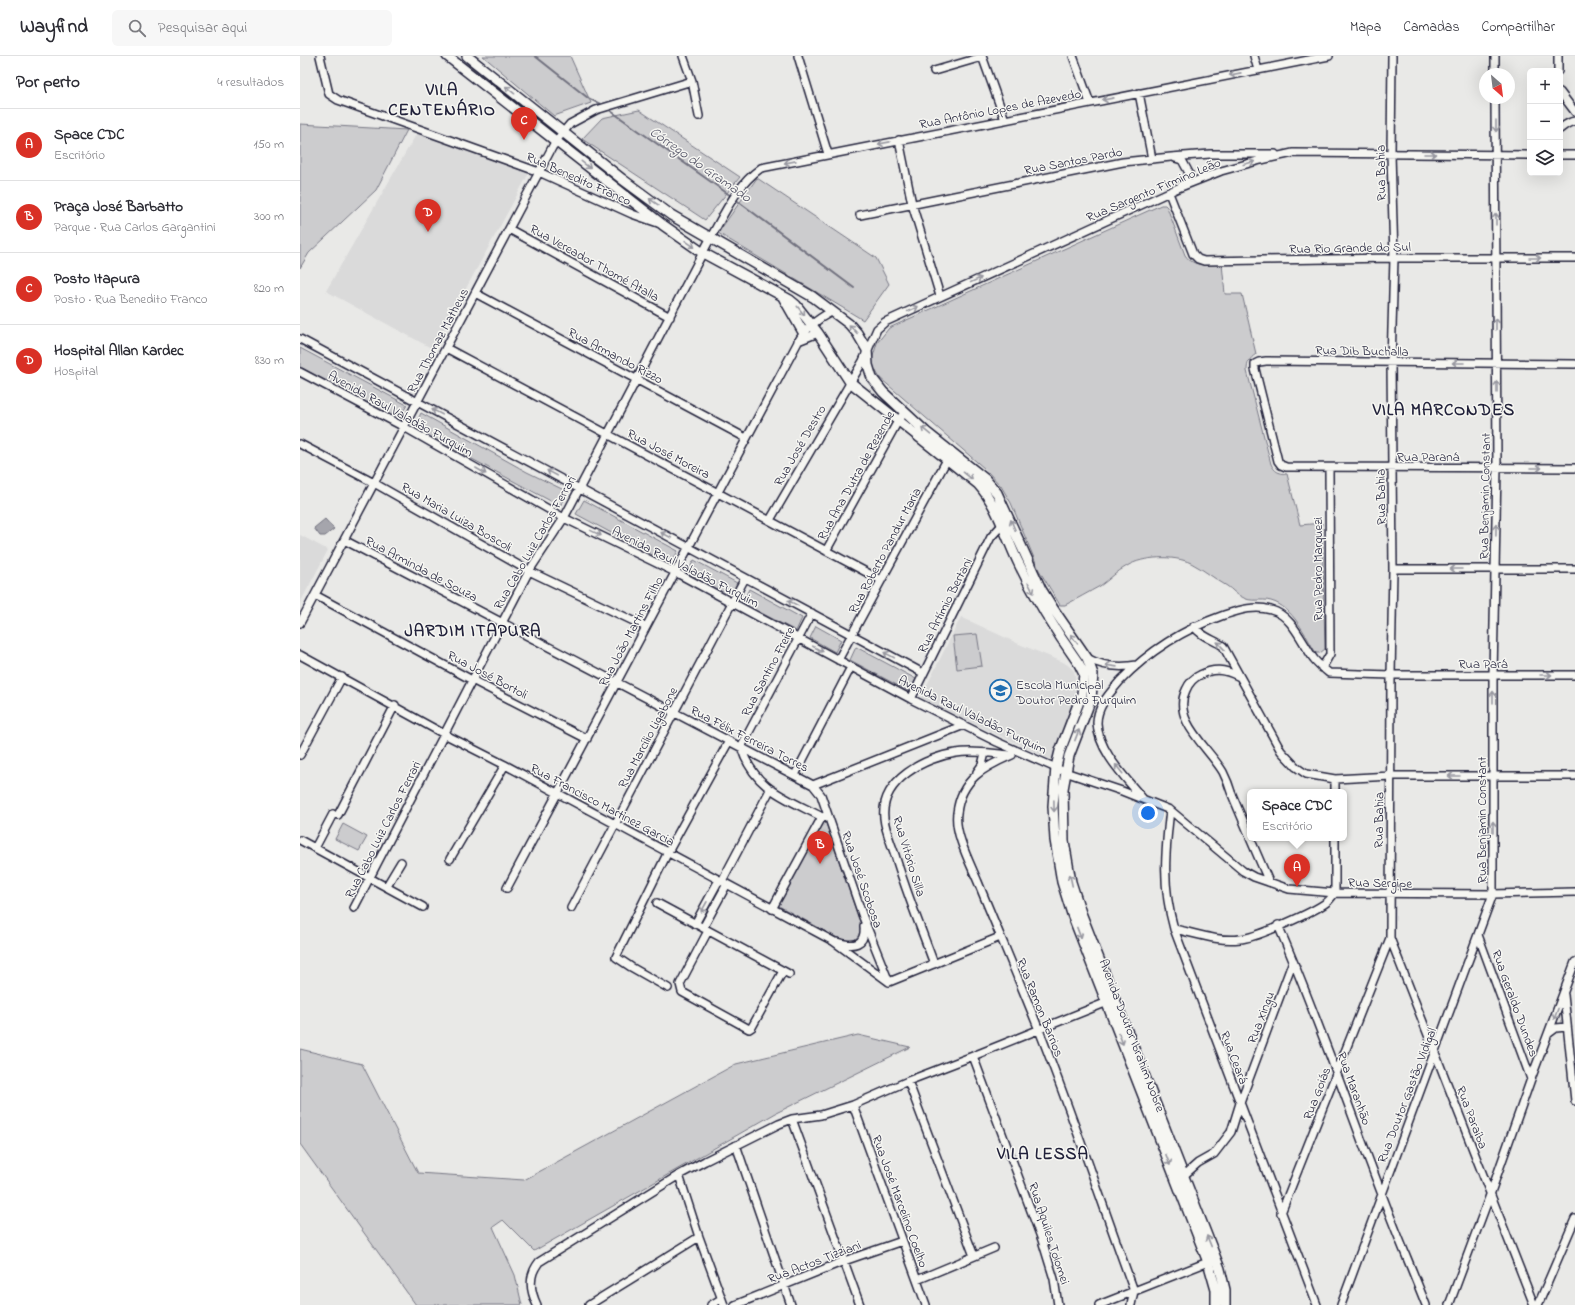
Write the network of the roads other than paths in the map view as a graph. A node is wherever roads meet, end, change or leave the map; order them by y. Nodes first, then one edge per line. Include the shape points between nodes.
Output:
1 (320, 56) edge
2 (448, 56) edge
3 (467, 56) edge
4 (683, 56) edge
5 (798, 56) edge
6 (982, 56) edge
7 (1074, 56) edge
8 (1254, 56) edge
9 (1329, 56) edge
10 (1392, 56) edge
11 (1495, 56) edge
12 (1558, 56) edge
13 (1495, 68) edge
14 (1558, 68) edge
15 (1258, 70) junction
16 (934, 71) dead end
17 (692, 81) junction
18 (1139, 93) junction
19 (1563, 96) edge
20 (1090, 103) junction
21 (1495, 104) edge
22 (1575, 112) edge
23 (699, 116) dead end
24 (1005, 120) junction
25 (1575, 122) edge
26 (1563, 128) edge
27 (562, 132) junction
28 (900, 140) junction
29 (555, 142) junction
30 (828, 154) junction
31 (1293, 154) junction
32 (1391, 154) junction
33 (1496, 155) junction
34 (1527, 155) edge
35 (1563, 155) edge
36 (1575, 155) edge
37 (1171, 156) junction
38 (1152, 159) junction
39 (539, 172) junction
40 (1178, 188) junction
41 (1169, 193) junction
42 (912, 204) junction
43 (671, 215) junction
44 (860, 215) dead end
45 (663, 225) junction
46 (509, 229) junction
47 (711, 237) junction
48 (703, 253) junction
49 (1394, 258) junction
50 (1496, 258) junction
51 (1575, 258) edge
52 (475, 293) junction
53 (782, 296) junction
54 (940, 296) junction
55 (831, 312) junction
56 (670, 317) junction
57 (811, 325) junction
58 (804, 332) junction
59 (818, 333) junction
60 (300, 339) edge
61 (798, 342) junction
62 (446, 348) junction
63 (867, 350) junction
64 (1391, 363) junction
65 (1496, 363) junction
66 (1575, 364) edge
67 (300, 372) edge
68 (637, 381) junction
69 (850, 382) junction
70 (417, 402) junction
71 (905, 412) junction
72 (898, 421) junction
73 (404, 427) junction
74 (608, 434) junction
75 (746, 438) junction
76 (300, 444) edge
77 (949, 455) junction
78 (1282, 465) joint
79 (1329, 468) junction
80 (1392, 468) junction
81 (1497, 468) junction
82 (1575, 468) edge
83 (374, 483) junction
84 (580, 488) junction
85 (717, 493) junction
86 (564, 518) junction
87 (770, 520) junction
88 (1002, 525) junction
89 (344, 540) junction
90 (688, 547) junction
91 (826, 551) junction
92 (1393, 569) junction
93 (1495, 569) junction
94 (1575, 570) edge
95 (529, 571) junction
96 (675, 572) junction
97 (745, 578) junction
98 (881, 580) junction
99 (315, 595) junction
100 (732, 603) junction
101 (812, 613) junction
102 (300, 623) edge
103 (501, 623) junction
104 (1194, 626) junction
105 (646, 627) junction
106 (852, 635) junction
107 (798, 638) junction
108 (300, 655) edge
109 (1086, 655) junction
110 (1076, 659) junction
111 (838, 660) junction
112 (1137, 665) junction
113 (852, 667) junction
114 (1322, 668) junction
115 (923, 673) junction
116 (1391, 675) junction
117 (1493, 675) junction
118 (1575, 675) edge
119 (1238, 676) junction
120 (342, 677) junction
121 (472, 680) junction
122 (616, 682) junction
123 (1088, 685) junction
124 (912, 699) junction
125 (395, 706) junction
126 (674, 712) junction
127 (1086, 713) junction
128 (1098, 713) junction
129 (964, 725) junction
130 (444, 734) junction
131 (587, 738) junction
132 (729, 741) junction
133 (740, 747) junction
134 (985, 753) junction
135 (300, 755) edge
136 (1012, 755) junction
137 (1027, 755) junction
138 (505, 765) junction
139 (1056, 767) junction
140 (1065, 772) junction
141 (795, 775) junction
142 (1391, 776) junction
143 (1493, 776) junction
144 (1575, 776) edge
145 (972, 778) junction
146 (1335, 779) junction
147 (813, 785) junction
148 (1335, 789) edge
149 (770, 790) junction
150 (558, 793) junction
151 (1144, 799) junction
152 (1170, 810) junction
153 (825, 816) junction
154 (615, 824) junction
155 (1247, 830) edge
156 (300, 840) edge
157 (1252, 841) edge
158 (1335, 841) edge
159 (315, 848) junction
160 (668, 852) junction
161 (450, 859) dead end
162 (401, 862) dead end
163 (370, 878) junction
164 (722, 882) junction
165 (1269, 882) junction
166 (386, 887) junction
167 (507, 888) dead end
168 (1575, 892) edge
169 (1335, 893) junction
170 (1389, 894) junction
171 (1493, 894) junction
172 (657, 903) dead end
173 (423, 907) dead end
174 (354, 908) dead end
175 (571, 908) dead end
176 (772, 909) junction
177 (863, 917) junction
178 (695, 924) junction
179 (1278, 926) junction
180 (705, 929) junction
181 (1174, 929) junction
182 (1478, 935) junction
183 (1000, 937) junction
184 (1390, 938) junction
185 (833, 941) junction
186 (1293, 961) junction
187 (1575, 962) edge
188 (934, 964) junction
189 (889, 982) junction
190 (668, 988) dead end
191 (1564, 993) junction
192 (1110, 1001) junction
193 (1567, 1026) junction
194 (1039, 1030) junction
195 (1548, 1034) junction
196 (1435, 1053) junction
197 (973, 1056) junction
198 (1337, 1072) junction
199 (1531, 1079) junction
200 (908, 1081) junction
201 (1575, 1101) edge
202 (1240, 1103) junction
203 (853, 1105) junction
204 (792, 1120) junction
205 (736, 1146) junction
206 (679, 1175) junction
207 (1180, 1179) junction
208 (1381, 1194) junction
209 (1490, 1195) junction
210 (1281, 1213) junction
211 (1575, 1219) edge
212 (699, 1237) junction
213 (902, 1241) junction
214 (994, 1248) dead end
215 (974, 1256) junction
216 (1212, 1260) junction
217 (844, 1261) junction
218 (917, 1280) junction
219 (783, 1286) junction
220 (1134, 1291) junction
221 (722, 1302) edge
222 (537, 1305) edge
223 (588, 1305) edge
224 (711, 1305) edge
225 (735, 1305) edge
226 (791, 1305) edge
227 (860, 1305) edge
228 (926, 1305) edge
229 (1058, 1305) edge
230 (1099, 1305) edge
231 (1132, 1305) edge
232 (1216, 1305) edge
233 (1225, 1305) edge
234 (1317, 1305) edge
235 (1341, 1305) edge
236 (1426, 1305) edge
237 (1449, 1305) edge
238 (1534, 1305) edge
239 (1538, 1305) edge

1 - 39 street, Rua Benedito Franco via 328,94 338,100
2 - 29 main road
27 -> 3 main road
4 - 17 street
5 - 30 street
6 - 16 street
6 - 24 street
7 - 20 street
8 - 15 street
9 - 15 street, Rua Antônio Lopes de Azevedo
10 - 32 street, Rua Bahia
11 - 13 street
12 - 14 street
15 -> 18 street, Rua Antônio Lopes de Azevedo
17 - 23 street
17 - 27 street, Rua Thomaz Matheus via 596,110 570,124
18 -> 20 street, Rua Antônio Lopes de Azevedo
18 - 38 street
19 - 22 street
20 - 24 street, Rua Antônio Lopes de Azevedo
21 -> 33 street, Rua Benjamin Constant
24 - 28 street, Rua Antônio Lopes de Azevedo
25 - 26 street via 1570,122
27 - 29 street, Rua Thomaz Matheus
43 -> 27 main road
28 -> 30 street, Rua Antônio Lopes de Azevedo
28 - 42 street
29 - 39 street, Rua Thomaz Matheus
29 -> 45 main road
30 -> 47 street, Rua Antônio Lopes de Azevedo via 761,168 749,176
31 - 32 street, Rua Sargento Firmino Leão
31 - 37 street, Rua Santos Pardo
40 -> 31 street, Rua Sargento Firmino Leão via 1221,171
32 -> 33 street, Rua Sargento Firmino Leão
32 - 49 street, Rua Bahia
33 - 34 street, Rua Sargento Firmino Leão
50 -> 33 street, Rua Benjamin Constant
35 - 36 street
37 - 38 street, Rua Santos Pardo
37 - 40 street via 1182,160 1189,173 1186,182
38 - 42 street, Rua Santos Pardo via 1123,162
39 - 45 street, Rua Benedito Franco via 632,214
39 - 46 street, Rua Thomaz Matheus
40 - 41 street, Rua Sargento Firmino Leão
41 - 49 street, Rua Rio Grande do Sul via 1193,254 1204,261
54 -> 41 street, Rua Sargento Firmino Leão
42 - 44 street, Rua Santos Pardo
42 - 54 street
43 - 45 main road
43 - 47 main road
45 -> 48 main road
46 - 52 street, Rua Thomaz Matheus
46 - 56 street, Rua Vereador Thomé Atalla
47 - 48 street, Rua Antônio Lopes de Azevedo
47 - 55 main road via 813,297
48 - 53 main road
48 - 56 street, Rua Cabo Luiz Carlos Ferrari
49 - 50 street, Rua Rio Grande do Sul
49 - 64 street, Rua Bahia
50 -> 51 street, Rua Rio Grande do Sul
65 -> 50 street, Rua Benjamin Constant
52 - 62 street, Rua Thomaz Matheus
52 - 68 street, Rua Armando Rizzo
53 -> 57 main road via 796,305
53 - 58 main road
63 -> 54 street, Rua Sargento Firmino Leão via 877,329 885,322
55 - 57 street, Rua João Martins Filho
63 -> 55 main road via 849,324
56 - 68 street, Rua Cabo Luiz Carlos Ferrari
57 - 58 street, Rua João Martins Filho
57 - 59 main road
58 - 61 street, Rua João Martins Filho
59 - 61 street
59 - 69 main road
60 - 70 street, Avenida Raul Valadão Furquim
61 - 75 street, Rua João Martins Filho
62 - 70 street, Rua Thomaz Matheus
62 - 74 street, Rua José Moreira
63 - 69 street, Rua José Destro
63 - 71 main road via 872,378
65 -> 64 street, Rua Dib Buchalla
64 - 78 street, Rua Dib Buchalla via 1266,361 1255,364 1278,461
64 - 80 street, Rua Bahia
65 - 66 street, Rua Dib Buchalla
81 -> 65 street, Rua Benjamin Constant
67 - 73 street, Avenida Raul Valadão Furquim
68 - 74 street, Rua Cabo Luiz Carlos Ferrari
68 - 75 street, Rua Armando Rizzo
69 - 72 main road
69 - 87 street, Rua José Destro
70 - 73 street, Rua Thomaz Matheus
84 -> 70 street, Avenida Raul Valadão Furquim
71 - 72 street, Rua Ana Dutra de Rezende
77 -> 71 main road
72 - 77 main road
72 - 91 street, Rua Ana Dutra de Rezende
73 - 83 street, Rua Thomaz Matheus
73 -> 86 street, Avenida Raul Valadão Furquim
74 - 84 street, Rua Cabo Luiz Carlos Ferrari
74 - 85 street, Rua José Moreira
75 - 85 street, Rua João Martins Filho
76 - 83 street, Rua Maria Luiza Boscoli
77 -> 88 main road via 987,494
77 - 98 street, Rua Roberto Pandur Maria
109 -> 77 main road via 1041,589 997,493 985,479
78 - 79 street, Rua Paraná
79 - 80 street, Rua Paraná
79 - 114 street, Rua Pedro Marquezi via 1330,654
80 - 81 street, Rua Paraná
80 - 92 street, Rua Bahia
81 -> 82 street, Rua Paraná
93 -> 81 street, Rua Benjamin Constant
83 - 89 street, Rua Thomaz Matheus
83 - 95 street, Rua Maria Luiza Boscoli
84 - 86 street, Rua Cabo Luiz Carlos Ferrari
90 -> 84 street, Avenida Raul Valadão Furquim
85 - 87 street, Rua José Moreira
85 - 90 street, Rua João Martins Filho
86 - 95 street, Rua Cabo Luiz Carlos Ferrari
86 -> 96 street, Avenida Raul Valadão Furquim
87 - 91 street, Rua José Moreira
88 -> 110 main road via 1032,590
88 - 115 street, Rua Artímio Bertani via 991,537
89 - 99 street, Rua Thomaz Matheus
89 - 103 street, Rua Arminda de Souza
90 - 96 street, Rua João Martins Filho
90 - 97 street, Avenida Raul Valadão Furquim
91 - 98 street, Rua José Moreira
93 -> 92 street
92 - 116 street, Rua Bahia
93 - 94 street
93 - 117 street, Rua Benjamin Constant
95 - 103 street, Rua Cabo Luiz Carlos Ferrari
95 - 105 street, Rua Maria Luiza Boscoli
96 - 100 street, Avenida Raul Valadão Furquim
96 - 105 street, Rua João Martins Filho
97 - 100 street, Rua Marcílio Ligabone
101 -> 97 street, Avenida Raul Valadão Furquim
98 - 106 street, Rua Roberto Pandur Maria
99 - 102 street, Rua Thomaz Matheus
99 - 121 street, Rua José Bortoli
100 - 107 street, Avenida Raul Valadão Furquim
100 - 126 street, Rua Marcílio Ligabone
101 - 106 street, Avenida Raul Valadão Furquim
101 - 107 street, Rua Santino Freire
103 - 121 street, Rua Cabo Luiz Carlos Ferrari
103 - 122 street, Rua Arminda de Souza
104 - 112 street via 1167,642
104 - 114 street via 1243,609 1254,607 1272,610 1287,619
119 -> 104 street via 1223,646 1198,632
105 - 122 street, Rua João Martins Filho
106 - 111 street, Rua Roberto Pandur Maria
115 -> 106 street, Avenida Raul Valadão Furquim
107 -> 111 street, Avenida Raul Valadão Furquim
107 - 133 street, Rua Santino Freire
108 - 120 street, Rua Francisco Martinez Garcia
109 - 110 main road
112 -> 109 street via 1113,667 1095,662
109 - 123 main road via 1093,674
110 - 123 main road
111 - 113 street, Avenida Raul Valadão Furquim
112 - 128 street via 1111,692
113 - 124 street, Avenida Raul Valadão Furquim
113 - 141 street
114 - 116 street, Rua Pará via 1330,673
115 - 124 street, Rua Artímio Bertani
116 - 117 street, Rua Pará
116 - 142 street, Rua Bahia
117 -> 118 street, Rua Pará
143 -> 117 street, Rua Benjamin Constant
119 - 146 street via 1281,751 1292,763 1306,774
119 - 155 street via 1217,670 1199,675 1188,685 1184,693 1182,711 1186,721 1223,772
120 - 125 street, Rua Francisco Martinez Garcia
120 - 135 street
121 - 130 street, Rua Cabo Luiz Carlos Ferrari
121 - 131 street, Rua José Bortoli
122 - 126 street, Rua Félix Ferreira Torres
122 - 131 street, Rua João Martins Filho
123 - 127 main road, Avenida Doutor Ibrahim Nobre via 1091,699
123 - 139 main road, Avenida Doutor Ibrahim Nobre via 1082,694
124 - 129 street, Avenida Raul Valadão Furquim
125 - 130 street, Rua Francisco Martinez Garcia
125 - 159 street
126 - 132 street, Rua Félix Ferreira Torres
126 - 154 street, Rua Marcílio Ligabone
127 - 128 street
140 -> 127 main road, Avenida Doutor Ibrahim Nobre
151 -> 128 street via 1104,748 1097,725
129 - 137 street, Avenida Raul Valadão Furquim
129 - 147 street, Rua Félix Ferreira Torres
130 - 138 street, Rua Francisco Martinez Garcia
130 - 163 street, Rua Cabo Luiz Carlos Ferrari
131 - 150 street, Rua João Martins Filho
132 - 133 street, Rua Félix Ferreira Torres
132 - 160 street
133 - 141 street, Rua Félix Ferreira Torres
133 - 149 street via 758,780
134 - 136 street, Rua Vitório Silla
134 - 145 street via 982,765
134 - 188 street, Rua Vitório Silla via 957,752 931,759 902,777 888,795 884,806 886,829
136 - 137 street, Rua Ramon Barrios
136 - 145 street, Rua Ramon Barrios
137 - 139 street, Avenida Raul Valadão Furquim
138 - 150 street, Rua Francisco Martinez Garcia
138 - 161 street
139 - 140 street, Avenida Raul Valadão Furquim
139 -> 192 main road, Avenida Doutor Ibrahim Nobre via 1053,806 1055,840 1062,882 1072,914
140 - 151 street, Avenida Raul Valadão Furquim
192 -> 140 main road, Avenida Doutor Ibrahim Nobre via 1071,882 1062,808
141 - 147 street, Rua Félix Ferreira Torres
143 -> 142 street
142 - 146 street
142 - 170 street, Rua Bahia
143 - 144 street
171 -> 143 street, Rua Benjamin Constant
145 - 183 street, Rua Ramon Barrios via 962,796 957,823
146 - 148 street
147 - 153 street, Rua José Scobosa via 821,795
149 - 153 street
149 - 164 street
150 - 154 street, Rua Francisco Martinez Garcia
150 - 167 street, Rua João Martins Filho
151 - 152 street, Avenida Raul Valadão Furquim
152 - 165 street, Avenida Raul Valadão Furquim via 1243,871
152 - 181 street, Rua Ceará via 1165,878 1167,901
153 - 176 street
153 - 177 street, Rua José Scobosa
154 - 160 street, Rua Francisco Martinez Garcia
154 - 175 street, Rua Marcílio Ligabone
156 - 159 street
157 - 165 street
158 - 169 street
159 - 163 street
160 - 164 street, Rua Francisco Martinez Garcia
160 - 190 street via 616,957
162 - 166 street
163 - 166 street
163 - 174 street, Rua Cabo Luiz Carlos Ferrari
164 - 176 street, Rua Francisco Martinez Garcia
164 -> 178 street
164 - 180 street
165 - 169 street, Avenida Raul Valadão Furquim via 1289,889
166 - 173 street
168 - 171 street, Rua Sergipe
169 - 170 street, Rua Sergipe
169 - 179 street, Rua Sergipe via 1314,910
170 - 171 street, Rua Sergipe
170 - 184 street, Rua Bahia
171 - 182 street, Rua Doutor Gastão Vidigal
172 - 178 street
176 - 185 street, Rua Francisco Martinez Garcia
177 - 185 street via 864,934 859,943 848,945
177 - 189 street, Rua José Scobosa
178 - 180 street
179 - 181 street, Rua Sergipe via 1258,935 1240,939 1207,937
179 - 186 street, Rua Maranhão
180 - 180 street via 786,972 749,1029 682,992 680,984
181 - 202 street, Rua Ceará
182 - 196 street, Rua Doutor Gastão Vidigal
182 - 199 street, Rua Geraldo Dundes
183 - 188 street
183 - 194 street, Rua Ramon Barrios
184 - 196 street, Rua Paraíba
184 - 198 street, Rua Goiás
185 - 189 street, Rua Francisco Martinez Garcia
186 - 198 street, Rua Maranhão
186 - 202 street, Rua Xingu
187 - 191 street
188 - 189 street
191 - 193 street
191 -> 195 street
192 - 194 street
192 - 207 main road, Avenida Doutor Ibrahim Nobre
193 - 195 street via 1556,1028
193 - 201 street
194 - 197 street
194 - 220 street, Rua Ramon Barrios
195 - 199 street
196 - 208 street, Rua Doutor Gastão Vidigal
196 - 209 street, Rua Paraíba
197 - 200 street
197 - 229 street, Rua Aquiles Tolomei via 1042,1240 1054,1279
198 - 208 street, Rua Maranhão
198 - 210 street, Rua Goiás
199 - 209 street
200 - 203 street
200 - 215 street
202 - 207 street, Rua Xingu via 1231,1132 1214,1154 1198,1163
202 - 210 street, Rua Ceará
203 - 204 street via 821,1115
203 - 213 street, Rua José Marcelino Coelho
204 - 205 street
204 - 217 street
205 - 206 street
205 - 219 street
206 - 212 street
206 - 222 street via 538,1262 531,1279 531,1288
207 - 216 main road, Avenida Doutor Ibrahim Nobre
208 - 235 street, Rua Doutor Gastão Vidigal
208 - 236 street, Rua Maranhão
209 - 237 street
209 - 238 street, Rua Paraíba
210 - 234 street, Rua Ceará
211 - 239 street
212 - 221 street
212 - 223 street
213 - 217 street, Rua Actos Tizziani
213 - 218 street, Rua José Marcelino Coelho
214 - 215 street
215 - 218 street
216 - 220 street
216 - 232 main road, Avenida Doutor Ibrahim Nobre
216 - 233 main road, Avenida Doutor Ibrahim Nobre via 1225,1290
217 - 219 street, Rua Actos Tizziani
217 - 227 street
218 - 228 street, Rua José Marcelino Coelho
219 - 225 street, Rua Actos Tizziani
219 - 226 street
220 - 230 street
220 - 231 street, Rua Ramon Barrios
221 - 224 street

